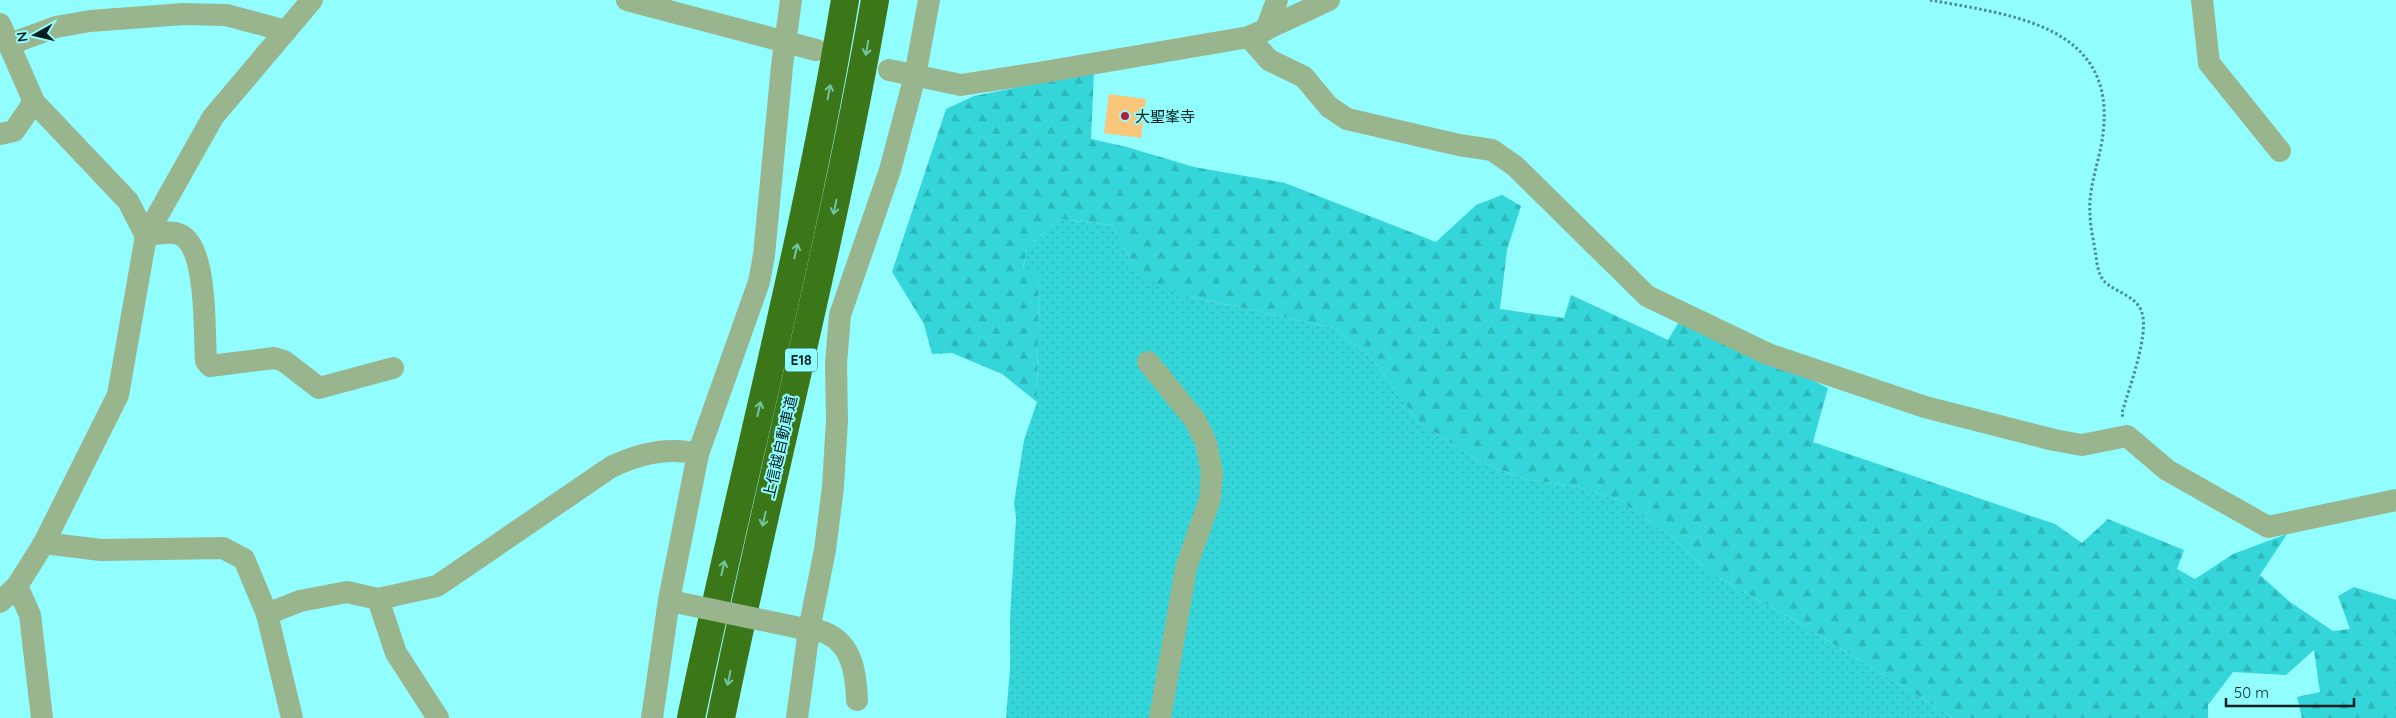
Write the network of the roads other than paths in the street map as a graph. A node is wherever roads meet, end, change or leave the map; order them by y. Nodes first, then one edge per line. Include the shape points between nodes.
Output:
1 (312, 0) edge
2 (627, 0) edge
3 (791, 0) edge
4 (845, 0) edge
5 (875, 0) edge
6 (929, 0) edge
7 (1277, 0) edge
8 (1329, 0) edge
9 (2202, 0) edge
10 (0, 24) edge
11 (286, 31) junction
12 (1258, 34) junction
13 (786, 42) junction
14 (10, 44) junction
15 (816, 50) dead end
16 (889, 70) dead end
17 (915, 76) junction
18 (34, 102) junction
19 (0, 134) edge
20 (2280, 150) dead end
21 (146, 236) junction
22 (1148, 362) dead end
23 (392, 368) dead end
24 (698, 454) junction
25 (2396, 500) edge
26 (44, 543) junction
27 (17, 586) junction
28 (378, 599) junction
29 (675, 601) junction
30 (0, 602) edge
31 (267, 614) junction
32 (804, 629) junction
33 (857, 700) dead end
34 (289, 717) edge
35 (42, 718) edge
36 (438, 718) edge
37 (652, 718) edge
38 (691, 718) edge
39 (721, 718) edge
40 (797, 718) edge
41 (1160, 718) edge

1 - 11 street
2 - 13 street
3 - 13 street
38 -> 4 highway, 上信越自動車道 / E18 via 806,209
5 -> 39 highway, 上信越自動車道 / E18 via 836,204 749,580
6 - 17 street
7 - 12 street
8 - 12 street
9 - 20 street via 2209,63
10 - 14 street
11 - 14 street via 226,15 184,14 90,21 56,27
11 - 21 street via 212,117
12 - 17 street via 961,85
12 - 25 street via 1269,60 1304,77 1329,107 1347,120 1492,150 1515,166 1648,296 1768,354 1925,407 2054,440 2082,445 2127,436 2167,470 2268,527
13 - 15 street
13 - 24 street via 759,282
14 - 18 street
16 - 17 street
17 - 32 street via 890,170 840,315 836,364 837,420 825,550
18 - 19 street via 14,131
18 - 21 street via 128,201
21 - 23 street via 165,232 181,235 192,247 200,271 206,361 210,366 274,358 284,361 319,388
21 - 26 street via 118,396
22 - 41 street via 1195,420 1206,443 1212,474 1210,499 1186,568
24 - 28 street via 676,450 633,456 611,467 437,586
24 - 29 street
26 - 27 street
26 - 31 street via 101,550 223,548 244,559
27 - 30 street
27 - 35 street via 30,615
28 - 31 street via 347,592 300,601
28 - 36 street via 396,653
29 - 32 street, bridge
29 - 37 street
31 - 34 street
32 - 33 street via 826,633 848,653 856,678
32 - 40 street

